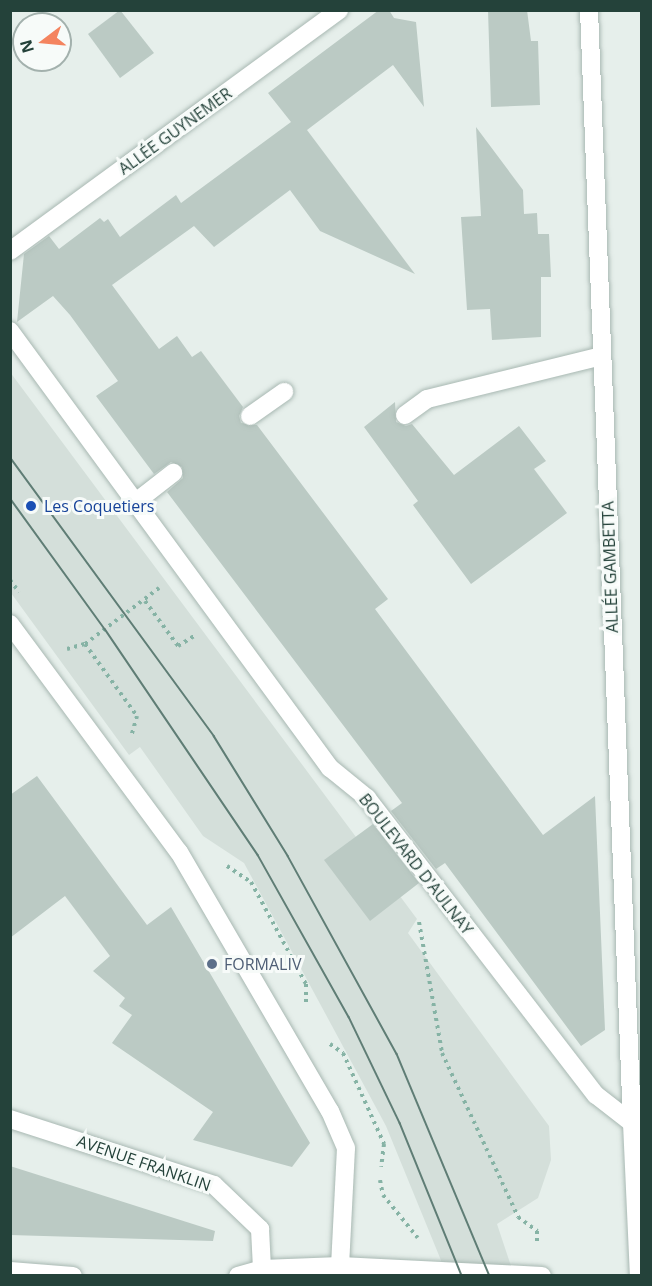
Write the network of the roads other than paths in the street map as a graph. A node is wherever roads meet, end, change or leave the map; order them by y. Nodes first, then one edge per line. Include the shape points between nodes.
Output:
1 (339, 10) edge
2 (589, 10) edge
3 (10, 251) edge
4 (10, 331) edge
5 (602, 356) junction
6 (284, 392) dead end
7 (405, 415) dead end
8 (250, 416) dead end
9 (173, 473) dead end
10 (137, 501) junction
11 (10, 624) edge
12 (10, 1119) edge
13 (632, 1124) junction
14 (340, 1266) junction
15 (10, 1271) edge
16 (260, 1272) edge
17 (73, 1275) edge
18 (237, 1275) edge
19 (542, 1275) edge
20 (639, 1275) edge

1 - 3 street, ALLÉE GUYNEMER
2 - 5 street, ALLÉE GAMBETTA
4 - 10 street, BOULEVARD D'AULNAY
5 - 7 street via 427,399
5 - 13 street, ALLÉE GAMBETTA
6 - 8 street
9 - 10 street
10 - 13 street, BOULEVARD D'AULNAY via 330,768 367,798 596,1095
11 - 14 street via 179,852 330,1111 346,1148
12 - 16 street, AVENUE FRANKLIN via 214,1185 260,1229
13 - 20 street
14 - 16 street
14 - 19 street
15 - 17 street
16 - 18 street

